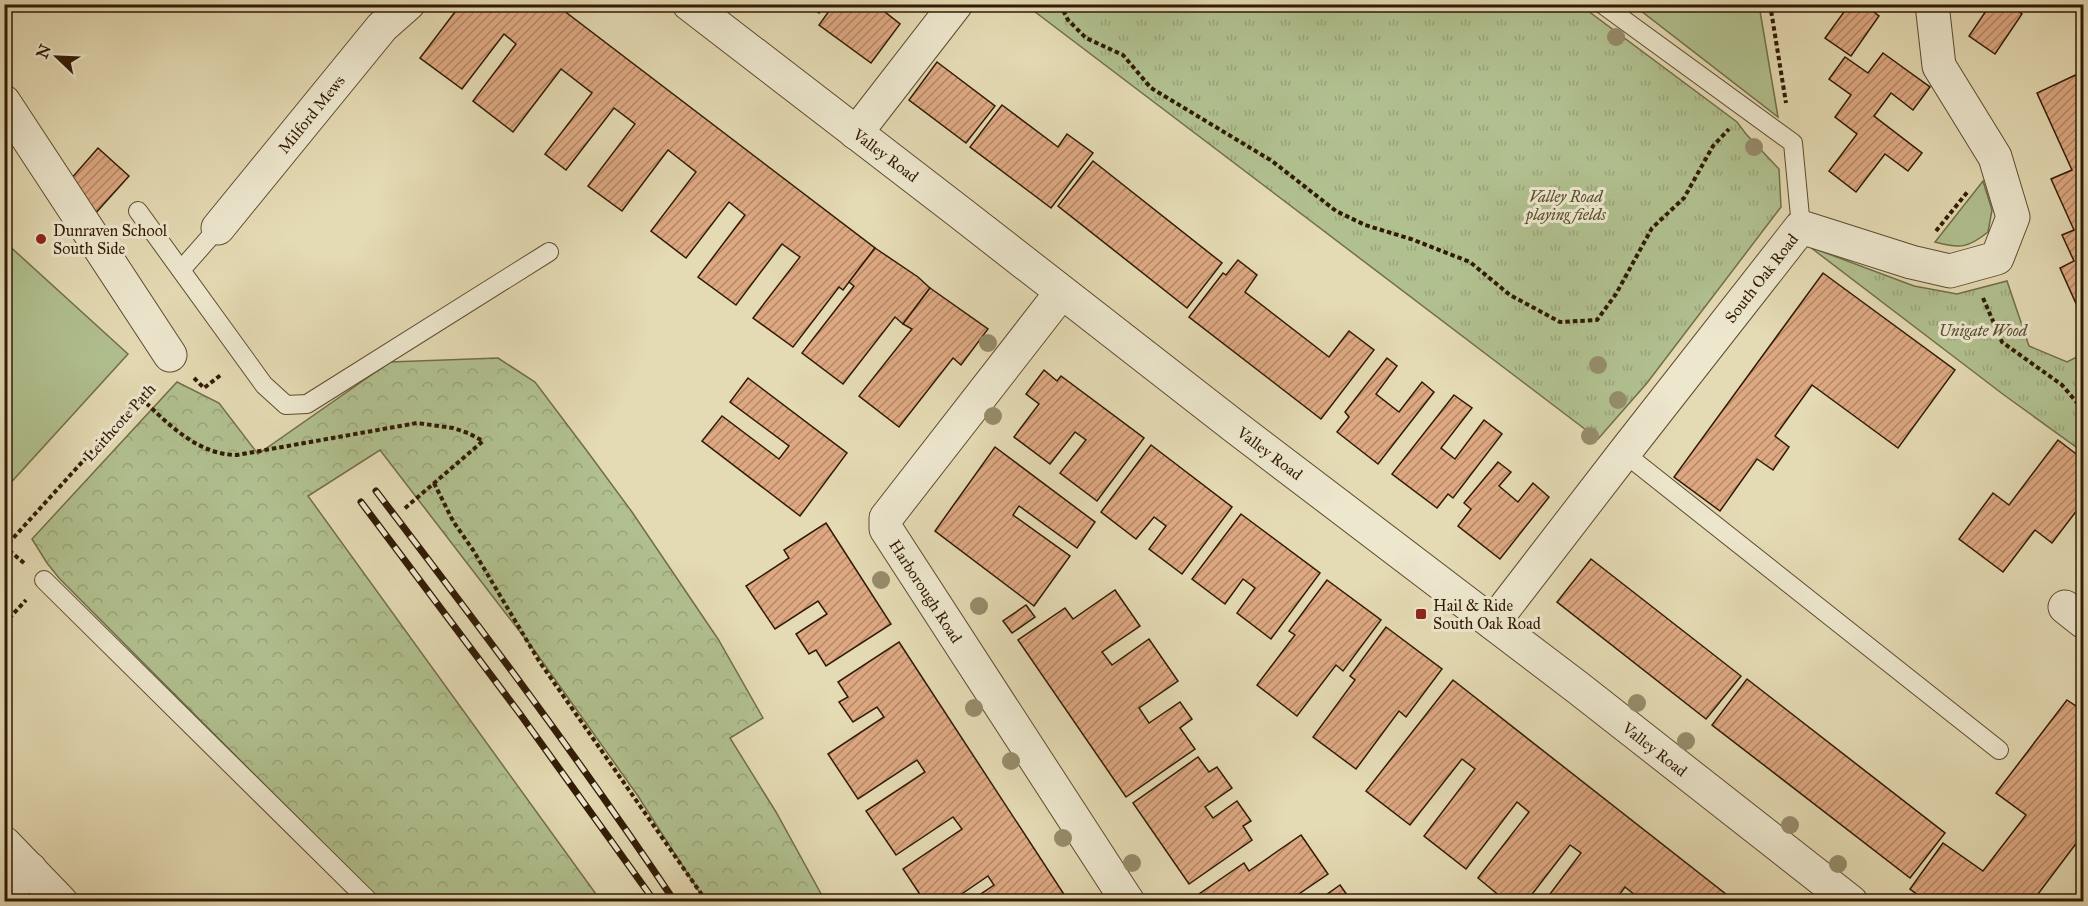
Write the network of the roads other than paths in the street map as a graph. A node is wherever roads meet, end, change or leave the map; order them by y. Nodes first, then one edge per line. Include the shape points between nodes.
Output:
1 (408, 4) edge
2 (689, 4) edge
3 (956, 4) edge
4 (1602, 4) edge
5 (1932, 4) edge
6 (4, 102) edge
7 (856, 133) junction
8 (138, 211) dead end
9 (1802, 227) junction
10 (218, 228) joint
11 (549, 252) dead end
12 (181, 270) junction
13 (1061, 293) junction
14 (170, 356) road end
15 (1624, 453) junction
16 (44, 580) road end
17 (1493, 623) junction
18 (1999, 750) dead end
19 (4, 843) edge
20 (30, 869) junction
21 (4, 894) edge
22 (61, 902) edge
23 (370, 902) edge
24 (1128, 902) edge
25 (1851, 902) edge

1 - 10 street, Milford Mews via 382,27
2 - 7 street, Valley Road
3 - 7 street
4 - 9 lane via 1792,142
5 - 9 street, South Oak Road via 1939,66 1995,158 2013,217 1997,258 1950,271
6 - 14 street
7 - 13 street, Valley Road
8 - 12 lane
9 - 15 street, South Oak Road
10 - 12 lane
11 - 12 lane via 307,404 286,405 264,385
13 - 17 street, Valley Road
13 - 24 street, Harborough Road via 886,518 886,529
15 - 17 street, South Oak Road
15 - 18 lane
16 - 23 lane
17 - 25 street, Valley Road
19 - 20 street
20 - 21 street
20 - 22 street

